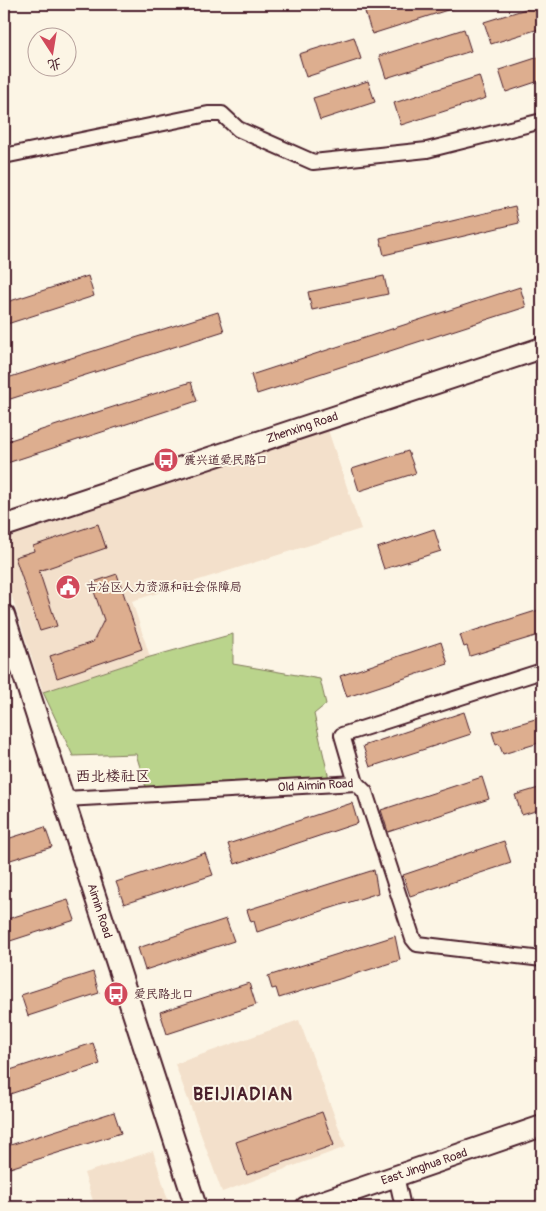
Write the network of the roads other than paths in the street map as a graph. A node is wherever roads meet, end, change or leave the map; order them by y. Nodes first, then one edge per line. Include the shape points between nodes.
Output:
1 (542, 121) edge
2 (4, 156) edge
3 (542, 348) edge
4 (4, 526) edge
5 (4, 614) edge
6 (542, 671) edge
7 (356, 783) junction
8 (65, 799) junction
9 (542, 959) edge
10 (542, 1126) edge
11 (396, 1176) junction
12 (196, 1207) edge
13 (306, 1207) edge
14 (403, 1207) edge

1 - 2 street via 427,150 313,162 238,129 222,114 208,114
3 - 4 street, Zhenxing Road
5 - 8 street, Aimin Road
6 - 7 street via 342,735
7 - 8 street, Old Aimin Road
7 - 9 street, Old Aimin Road via 365,792 417,944
8 - 12 street, Aimin Road
10 - 11 street, East Jinghua Road
11 - 13 street, East Jinghua Road
11 - 14 street

